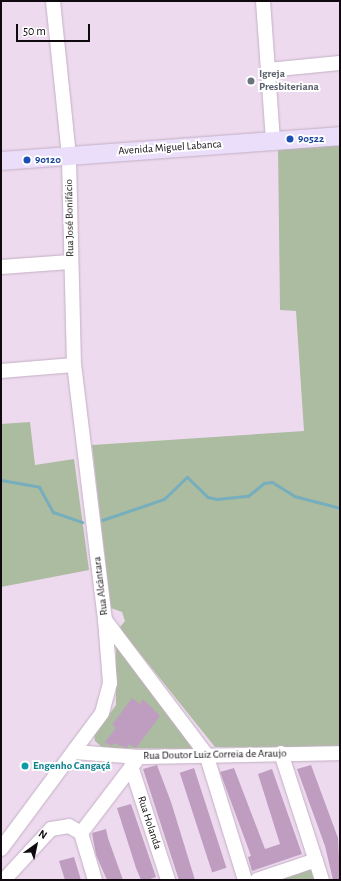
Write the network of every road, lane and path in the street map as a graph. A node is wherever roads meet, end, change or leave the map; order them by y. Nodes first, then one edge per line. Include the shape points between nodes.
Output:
1 (53, 1) edge
2 (263, 1) edge
3 (340, 63) edge
4 (268, 70) junction
5 (340, 136) edge
6 (273, 141) junction
7 (69, 156) junction
8 (1, 161) edge
9 (70, 262) junction
10 (1, 267) edge
11 (74, 364) junction
12 (1, 371) edge
13 (106, 620) junction
14 (74, 752) junction
15 (340, 753) edge
16 (206, 754) junction
17 (281, 754) junction
18 (135, 761) junction
19 (80, 833) junction
20 (1, 849) edge
21 (316, 860) junction
22 (4, 880) edge
23 (95, 880) edge
24 (168, 880) edge
25 (245, 880) edge
26 (257, 880) edge
27 (322, 880) edge

1 - 7 street, Rua José Bonifácio
2 - 4 street
3 - 4 street
4 - 6 street
5 - 6 main road, Avenida Miguel Labanca
6 - 7 main road, Avenida Miguel Labanca
7 - 8 main road, Avenida Miguel Labanca
7 - 9 street, Rua José Bonifácio
9 - 10 street
9 - 11 street, Rua José Bonifácio
11 - 12 street
11 - 13 street, Rua Alcântara
13 - 14 street, Rua Alcântara via 110,683 107,701
13 - 16 street
14 - 18 street
14 - 20 street, Rua Alcântara
15 - 17 street, Rua Doutor Luiz Correia de Araujo
16 - 17 street, Rua Doutor Luiz Correia de Araujo
16 - 18 street, Rua Doutor Luiz Correia de Araujo
16 - 25 street
17 - 21 street
18 - 19 street, Rua Doutor Luiz Correia de Araujo
18 - 24 street, Rua Holanda
19 - 22 street via 69,826 51,829
19 - 23 street
21 - 26 street
21 - 27 street

